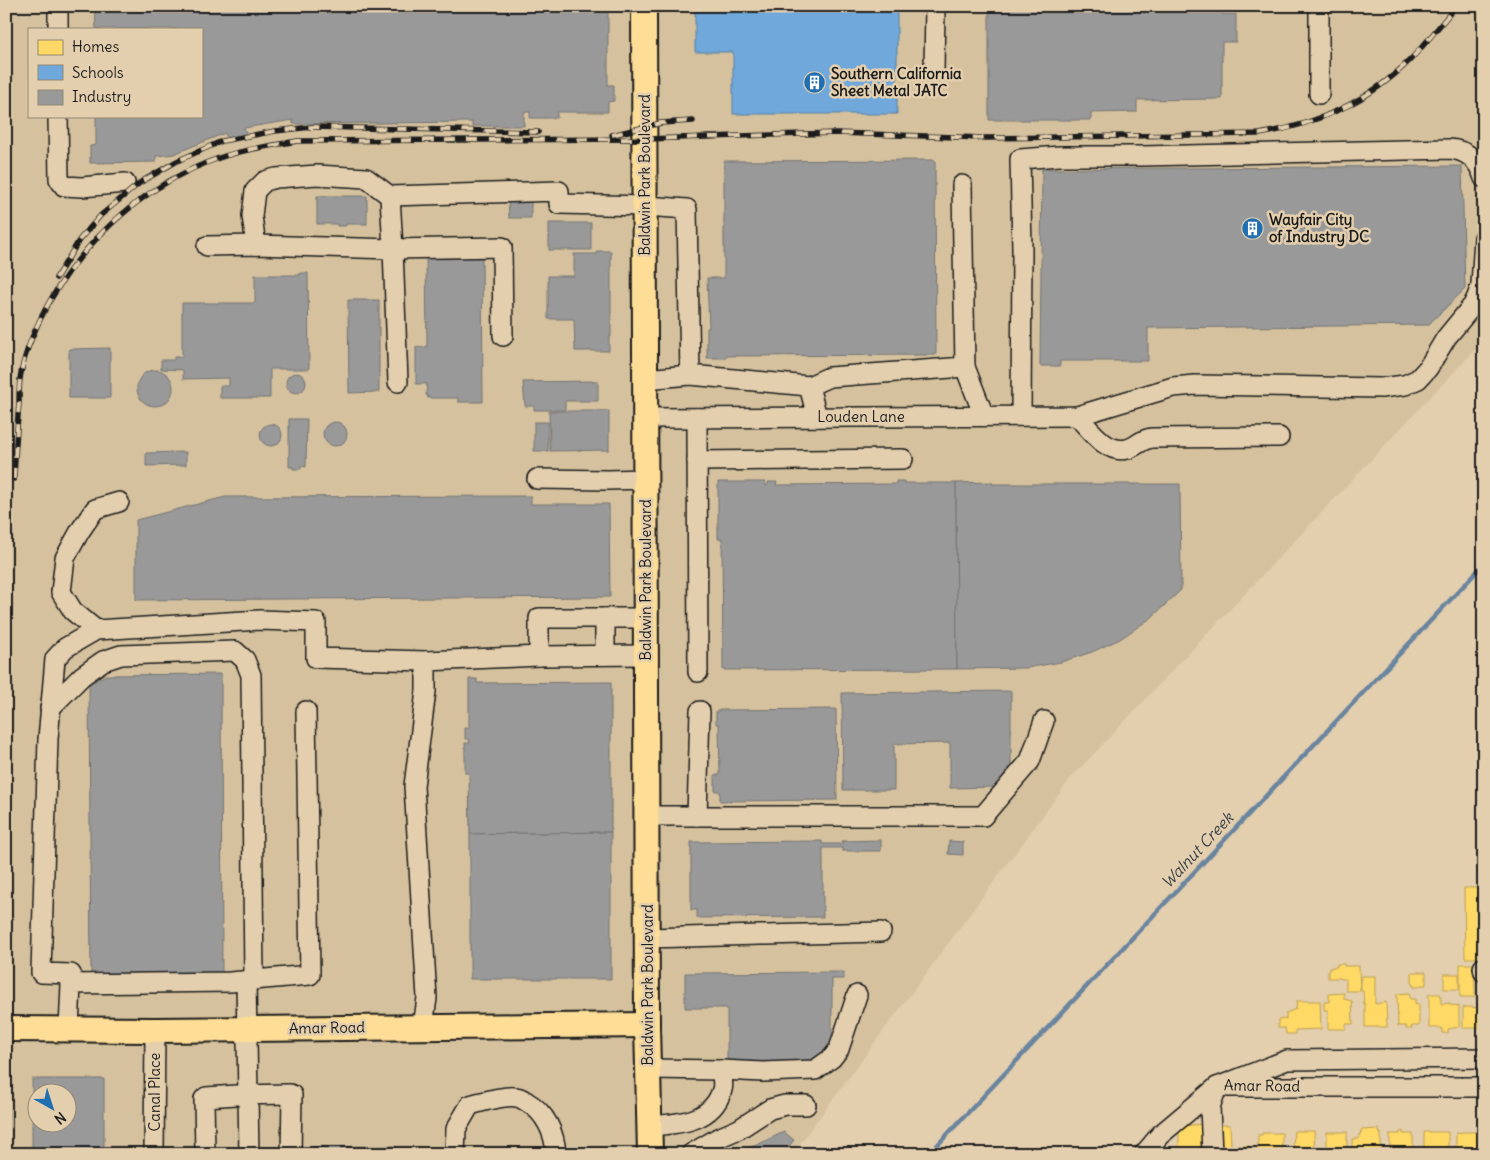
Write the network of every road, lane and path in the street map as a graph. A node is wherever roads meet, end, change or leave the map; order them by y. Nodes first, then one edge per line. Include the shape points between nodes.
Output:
1 (58, 6) edge
2 (644, 6) edge
3 (935, 6) edge
4 (1319, 6) edge
5 (58, 28) edge
6 (934, 71) dead end
7 (1319, 94) dead end
8 (58, 118) edge
9 (1484, 178) edge
10 (125, 184) dead end
11 (962, 185) dead end
12 (390, 196) junction
13 (646, 206) junction
14 (1484, 238) edge
15 (256, 245) junction
16 (208, 246) dead end
17 (393, 249) junction
18 (504, 336) dead end
19 (965, 367) junction
20 (690, 376) junction
21 (645, 379) junction
22 (398, 382) dead end
23 (810, 386) junction
24 (984, 416) junction
25 (1021, 416) junction
26 (1077, 416) junction
27 (817, 417) junction
28 (645, 418) junction
29 (697, 418) junction
30 (1279, 437) dead end
31 (903, 458) dead end
32 (697, 461) junction
33 (537, 479) dead end
34 (646, 479) junction
35 (118, 502) dead end
36 (605, 618) junction
37 (646, 618) junction
38 (96, 630) junction
39 (605, 655) junction
40 (646, 655) junction
41 (539, 656) junction
42 (426, 661) junction
43 (698, 672) dead end
44 (50, 708) junction
45 (306, 711) dead end
46 (700, 711) dead end
47 (1044, 720) dead end
48 (646, 816) junction
49 (698, 816) junction
50 (881, 932) dead end
51 (647, 938) junction
52 (250, 981) junction
53 (71, 984) junction
54 (857, 995) dead end
55 (647, 1025) junction
56 (423, 1027) junction
57 (6, 1029) edge
58 (69, 1029) junction
59 (245, 1029) junction
60 (155, 1030) junction
61 (1484, 1058) edge
62 (1431, 1059) junction
63 (648, 1070) junction
64 (722, 1070) junction
65 (1217, 1087) junction
66 (1432, 1087) junction
67 (1484, 1088) edge
68 (248, 1094) junction
69 (806, 1105) dead end
70 (649, 1126) junction
71 (154, 1154) edge
72 (205, 1154) edge
73 (249, 1154) edge
74 (291, 1154) edge
75 (456, 1154) edge
76 (556, 1154) edge
77 (650, 1154) edge
78 (691, 1154) edge
79 (1144, 1154) edge
80 (1212, 1154) edge

1 - 5 street
2 - 13 main road, Baldwin Park Boulevard
3 - 6 street
4 - 7 street
8 - 10 street via 59,179 64,186
9 - 25 street via 1472,158 1461,150 1449,149 1020,159
11 - 19 street
12 - 13 street via 559,190 559,204
12 - 15 street via 366,178 317,175 265,181 255,191 252,216
12 - 17 street
13 - 20 street via 687,209
13 - 21 main road, Baldwin Park Boulevard
14 - 26 street, Louden Lane via 1481,285 1477,297 1428,368 1411,383 1381,388 1173,387
15 - 16 street
15 - 17 street
17 - 18 street via 502,247
17 - 22 street
19 - 23 street via 829,377
19 - 24 street
20 - 21 street
20 - 23 street
21 - 28 main road, Baldwin Park Boulevard
23 - 27 street
24 - 25 street, Louden Lane
24 - 27 street, Louden Lane
25 - 26 street, Louden Lane
26 - 30 street via 1116,450 1129,449 1152,438
27 - 29 street, Louden Lane
28 - 29 street, Louden Lane
28 - 34 main road, Baldwin Park Boulevard
29 - 32 street
31 - 32 street
32 - 43 street
33 - 34 street
34 - 37 main road, Baldwin Park Boulevard
35 - 38 street via 95,509 65,558 62,592 73,611
36 - 37 street
36 - 39 street
36 - 41 street via 539,618
37 - 40 main road, Baldwin Park Boulevard
38 - 42 street via 260,620 316,622 316,658
38 - 44 street via 65,648 55,659
39 - 40 street
39 - 41 street
40 - 48 main road, Baldwin Park Boulevard
41 - 42 street
42 - 56 street via 426,690 414,786 427,998
44 - 52 street via 82,676 103,661 121,655 235,651 245,660 251,675
44 - 53 street via 41,973 71,974
45 - 52 street via 310,975
46 - 49 street
47 - 49 street via 1030,761 983,816
48 - 49 street
48 - 51 main road, Baldwin Park Boulevard
50 - 51 street
51 - 55 main road, Baldwin Park Boulevard
52 - 53 street
52 - 59 street
53 - 58 street
54 - 64 street via 838,1049 832,1058 815,1070
55 - 56 main road, Amar Road
55 - 63 main road, Baldwin Park Boulevard
56 - 59 main road, Amar Road
57 - 58 main road, Amar Road
58 - 60 main road, Amar Road
59 - 60 main road, Amar Road
59 - 68 street
60 - 71 street, Canal Place
61 - 62 street, Amar Road
62 - 65 street, Amar Road via 1287,1060
62 - 66 street
63 - 64 street
63 - 70 main road, Baldwin Park Boulevard
64 - 70 street via 722,1089 705,1113 693,1120
65 - 66 street, Amar Road
65 - 79 street via 1160,1135
65 - 80 street via 1210,1107
66 - 67 street, Amar Road
68 - 72 street via 205,1098
68 - 73 street
68 - 74 street via 291,1095
69 - 78 street via 770,1109
70 - 77 main road, Baldwin Park Boulevard
75 - 76 street via 456,1129 470,1105 517,1097 536,1106 556,1141

